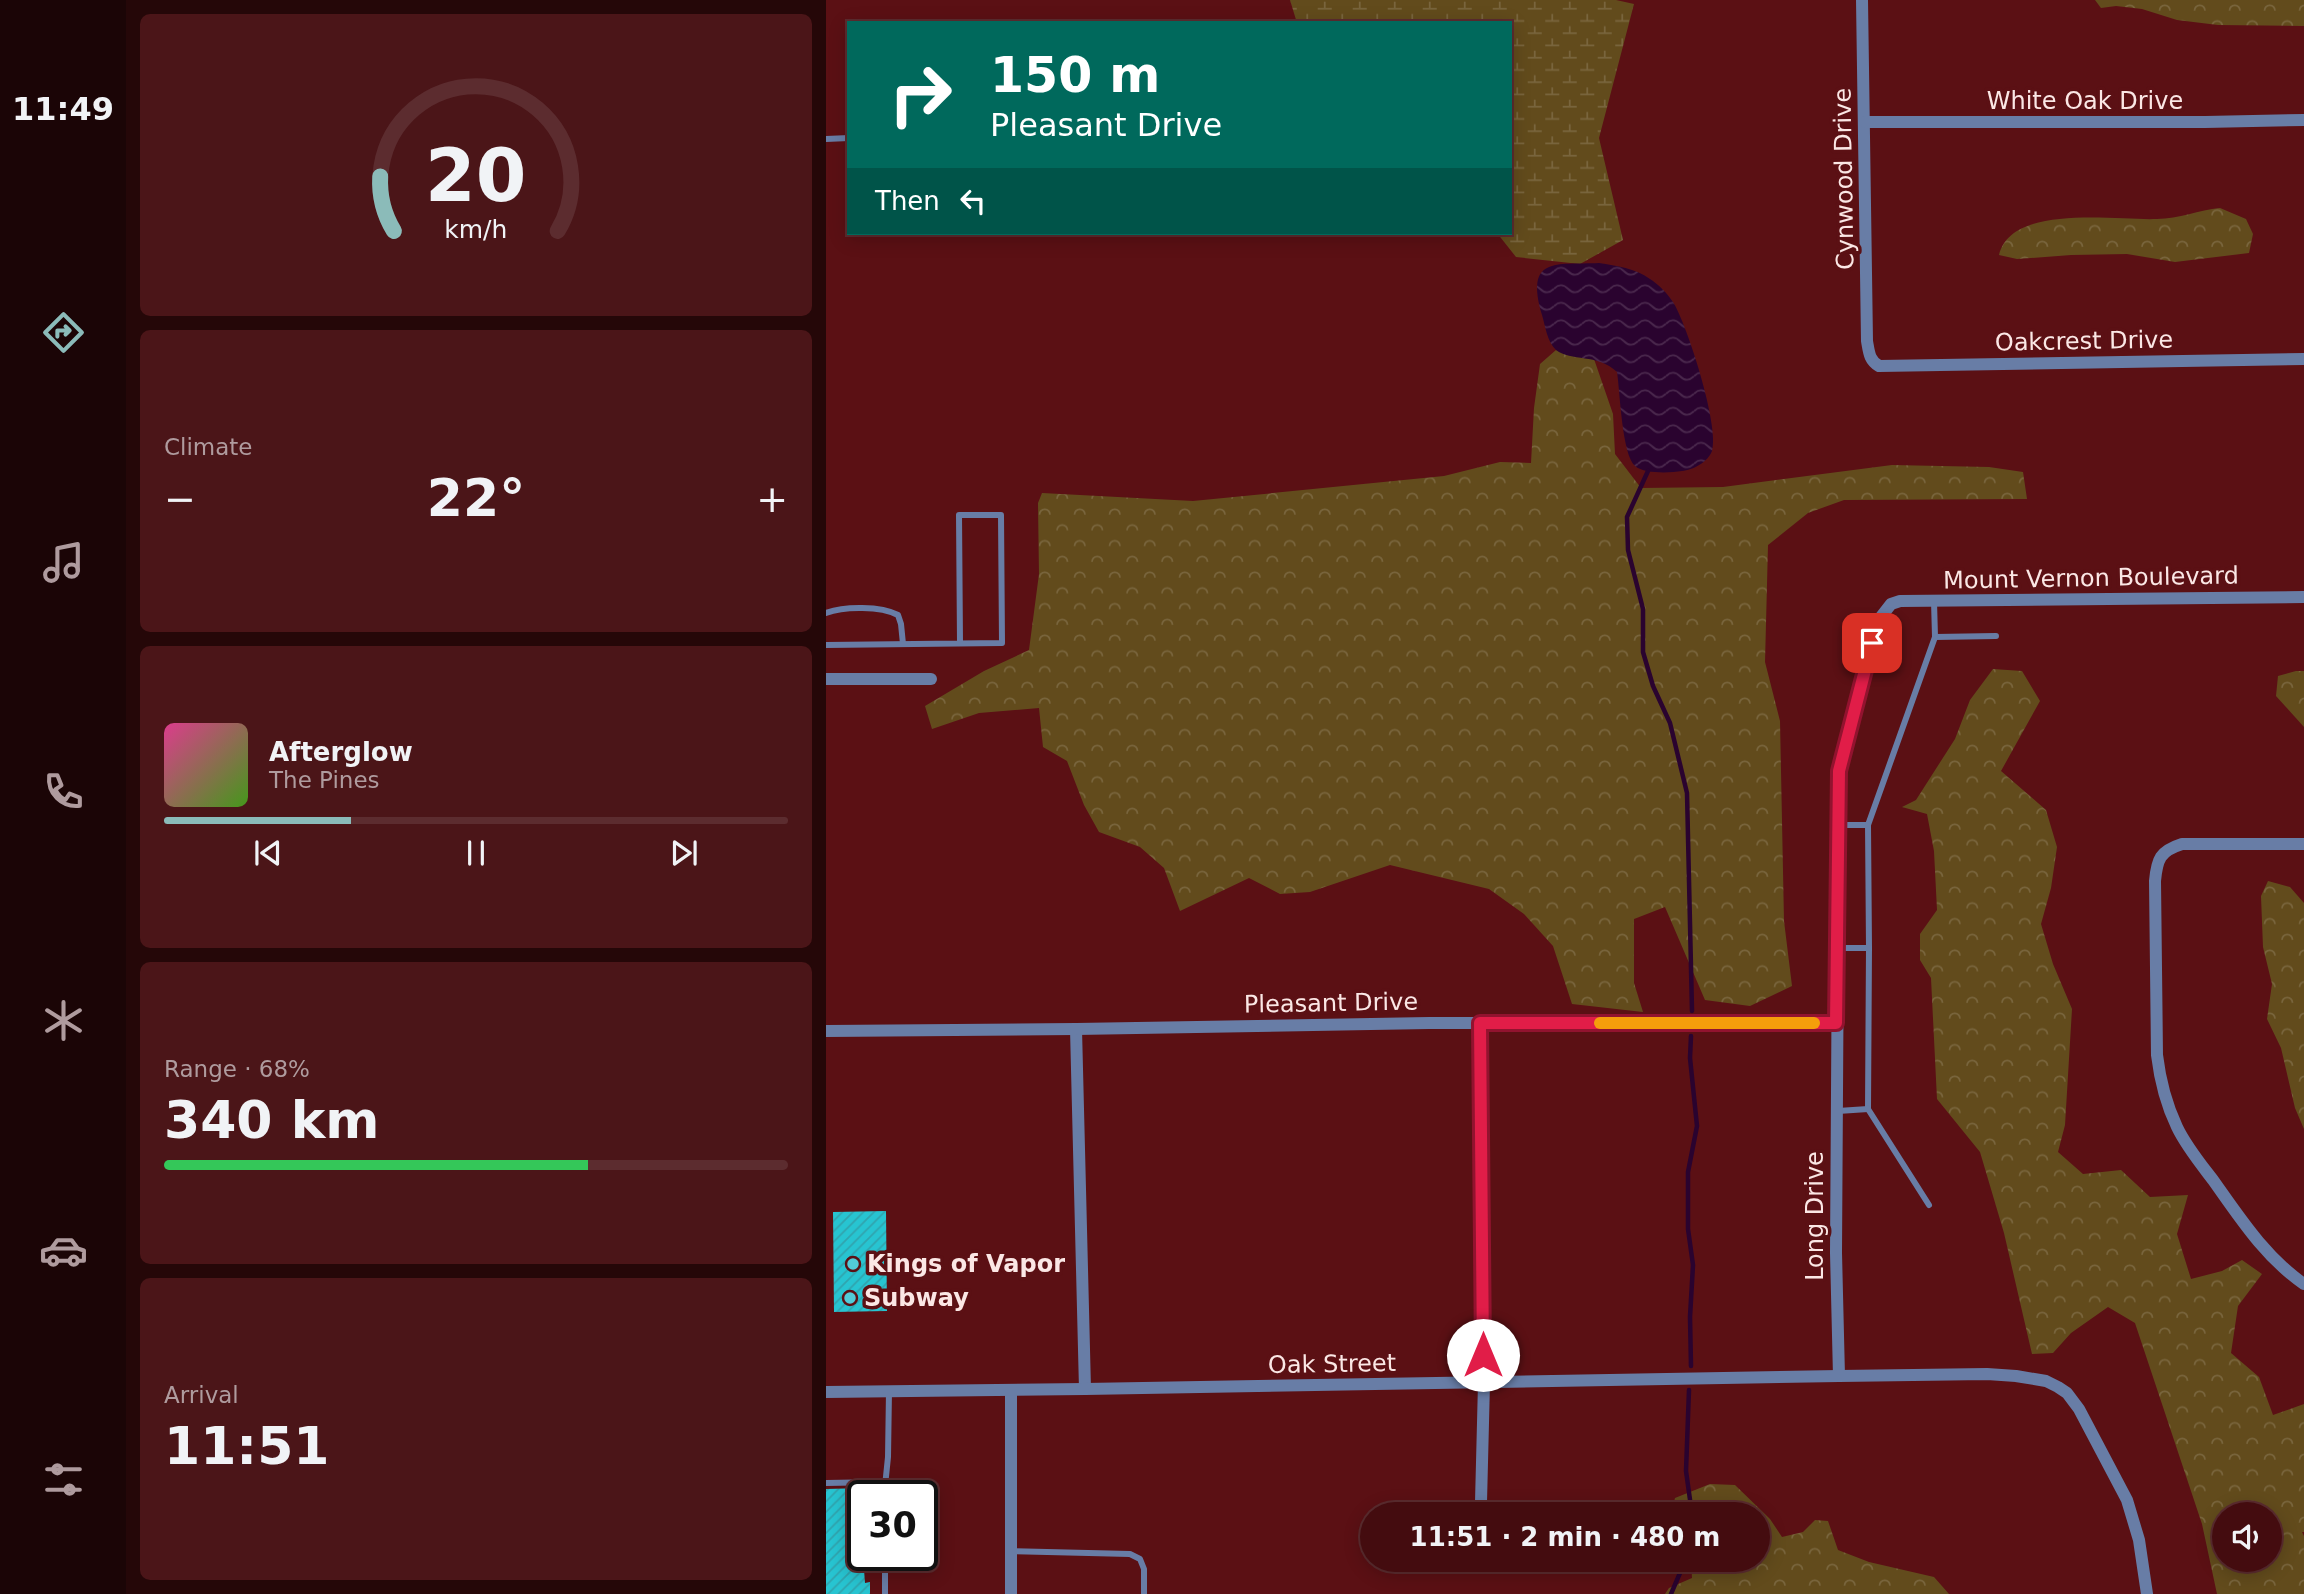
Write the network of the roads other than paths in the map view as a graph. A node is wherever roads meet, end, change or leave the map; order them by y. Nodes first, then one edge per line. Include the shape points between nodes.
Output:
1 (1862, 0) edge
2 (2304, 120) edge
3 (1865, 122) junction
4 (847, 138) edge
5 (826, 139) edge
6 (1869, 357) joint
7 (2304, 359) edge
8 (2304, 597) edge
9 (1934, 601) junction
10 (826, 612) edge
11 (1883, 612) joint
12 (1996, 636) dead end
13 (1935, 637) junction
14 (960, 643) junction
15 (903, 644) junction
16 (826, 645) edge
17 (826, 679) edge
18 (931, 679) dead end
19 (1838, 825) junction
20 (1868, 825) junction
21 (2304, 844) edge
22 (1837, 948) junction
23 (1869, 948) junction
24 (1480, 1023) junction
25 (1836, 1023) junction
26 (1076, 1030) junction
27 (826, 1031) edge
28 (1868, 1108) junction
29 (1836, 1111) junction
30 (1929, 1205) dead end
31 (2304, 1284) edge
32 (1839, 1376) junction
33 (1484, 1382) junction
34 (1085, 1389) junction
35 (1011, 1390) junction
36 (890, 1391) junction
37 (826, 1392) edge
38 (884, 1480) edge
39 (826, 1483) edge
40 (847, 1483) edge
41 (1481, 1502) dead end
42 (1011, 1551) junction
43 (885, 1571) edge
44 (885, 1594) edge
45 (1012, 1594) edge
46 (1144, 1594) edge
47 (2147, 1594) edge

1 - 3 street, Cynwood Drive
2 - 3 street, White Oak Drive
3 - 6 street, Cynwood Drive
4 - 5 lane
6 - 7 street, Oakcrest Drive via 1879,366
8 - 9 street, Mount Vernon Boulevard
9 - 11 street, Mount Vernon Boulevard via 1900,601
9 - 13 lane
10 - 15 lane via 887,610 898,615
11 - 19 street, Long Drive via 1843,751
12 - 13 lane
13 - 20 lane
14 - 14 lane via 1002,643 1000,515 959,515
14 - 15 lane
15 - 16 lane
17 - 18 street
19 - 20 lane
19 - 22 street, Long Drive
20 - 23 lane
21 - 31 street via 2182,844 2158,860 2155,881 2157,1055 2163,1090 2178,1129 2236,1213 2277,1262
22 - 23 lane
22 - 25 street, Long Drive
23 - 28 lane
24 - 25 street, Pleasant Drive
24 - 26 street, Pleasant Drive
24 - 33 street
25 - 29 street, Long Drive
26 - 27 street, Pleasant Drive
26 - 34 street
28 - 29 lane
28 - 30 lane
29 - 32 street, Long Drive
32 - 33 street, Oak Street
32 - 47 street via 2007,1375 2046,1381 2067,1393 2084,1416 2127,1500
33 - 34 street, Oak Street
33 - 41 street
34 - 35 street, Oak Street
35 - 36 street, Oak Street
35 - 42 street
36 - 37 street, Oak Street
36 - 38 lane
39 - 40 lane
42 - 45 street
42 - 46 lane via 1130,1554 1140,1559 1144,1569
43 - 44 lane

